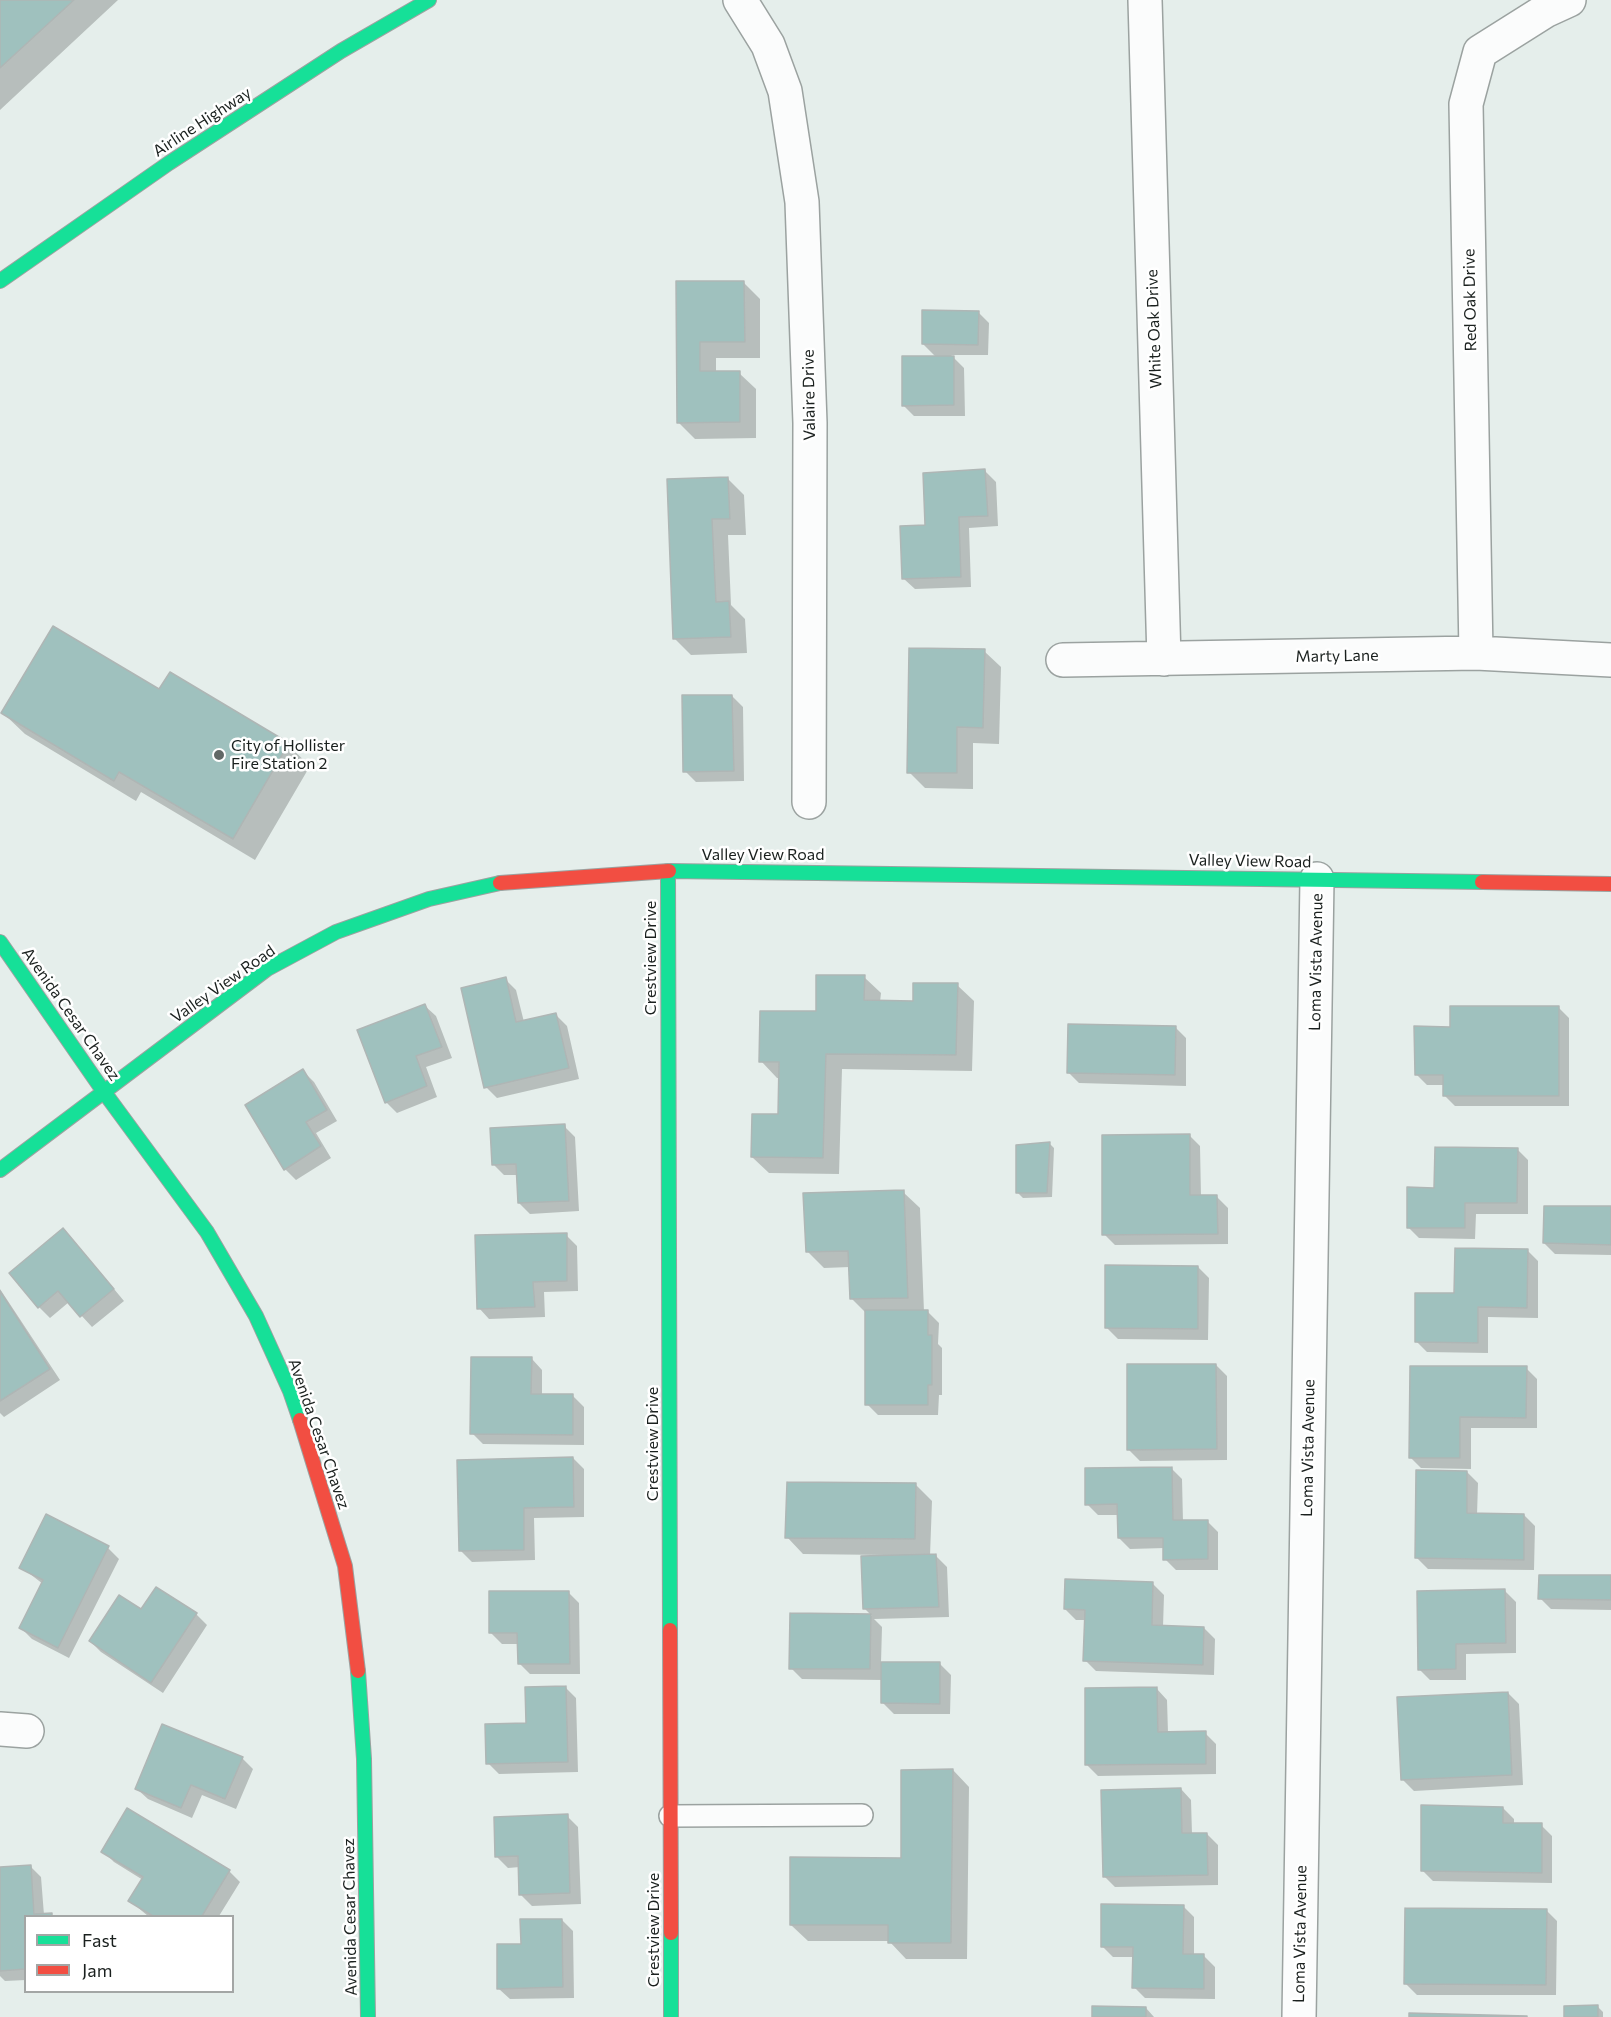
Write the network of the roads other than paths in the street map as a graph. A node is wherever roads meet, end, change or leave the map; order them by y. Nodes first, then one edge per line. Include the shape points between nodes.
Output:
1 (429, 0) edge
2 (740, 0) edge
3 (1145, 0) edge
4 (1569, 0) edge
5 (0, 281) edge
6 (1476, 653) junction
7 (1164, 659) junction
8 (1063, 660) dead end
9 (1611, 660) edge
10 (809, 802) dead end
11 (668, 871) junction
12 (1317, 879) junction
13 (1611, 884) edge
14 (0, 942) edge
15 (104, 1092) junction
16 (0, 1170) edge
17 (862, 1815) dead end
18 (670, 1816) junction
19 (368, 2017) edge
20 (671, 2017) edge
21 (1299, 2017) edge

1 - 5 street, Airline Highway via 341,51 169,162
2 - 10 street, Valaire Drive via 768,45 785,91 802,202 810,423
3 - 7 street, White Oak Drive
4 - 6 street, Red Oak Drive via 1480,52 1466,104
6 - 7 street, Marty Lane
6 - 9 street, Marty Lane
7 - 8 street, Marty Lane
11 - 12 street, Valley View Road
11 - 15 street, Valley View Road via 487,884 429,899 336,932 267,969
11 - 18 street, Crestview Drive
12 - 13 street, Valley View Road
12 - 21 street, Loma Vista Avenue
14 - 15 street, Avenida Cesar Chavez
15 - 16 street, Valley View Road
15 - 19 street, Avenida Cesar Chavez via 207,1232 256,1316 293,1401 345,1566 356,1643 364,1759
17 - 18 lane
18 - 20 street, Crestview Drive

